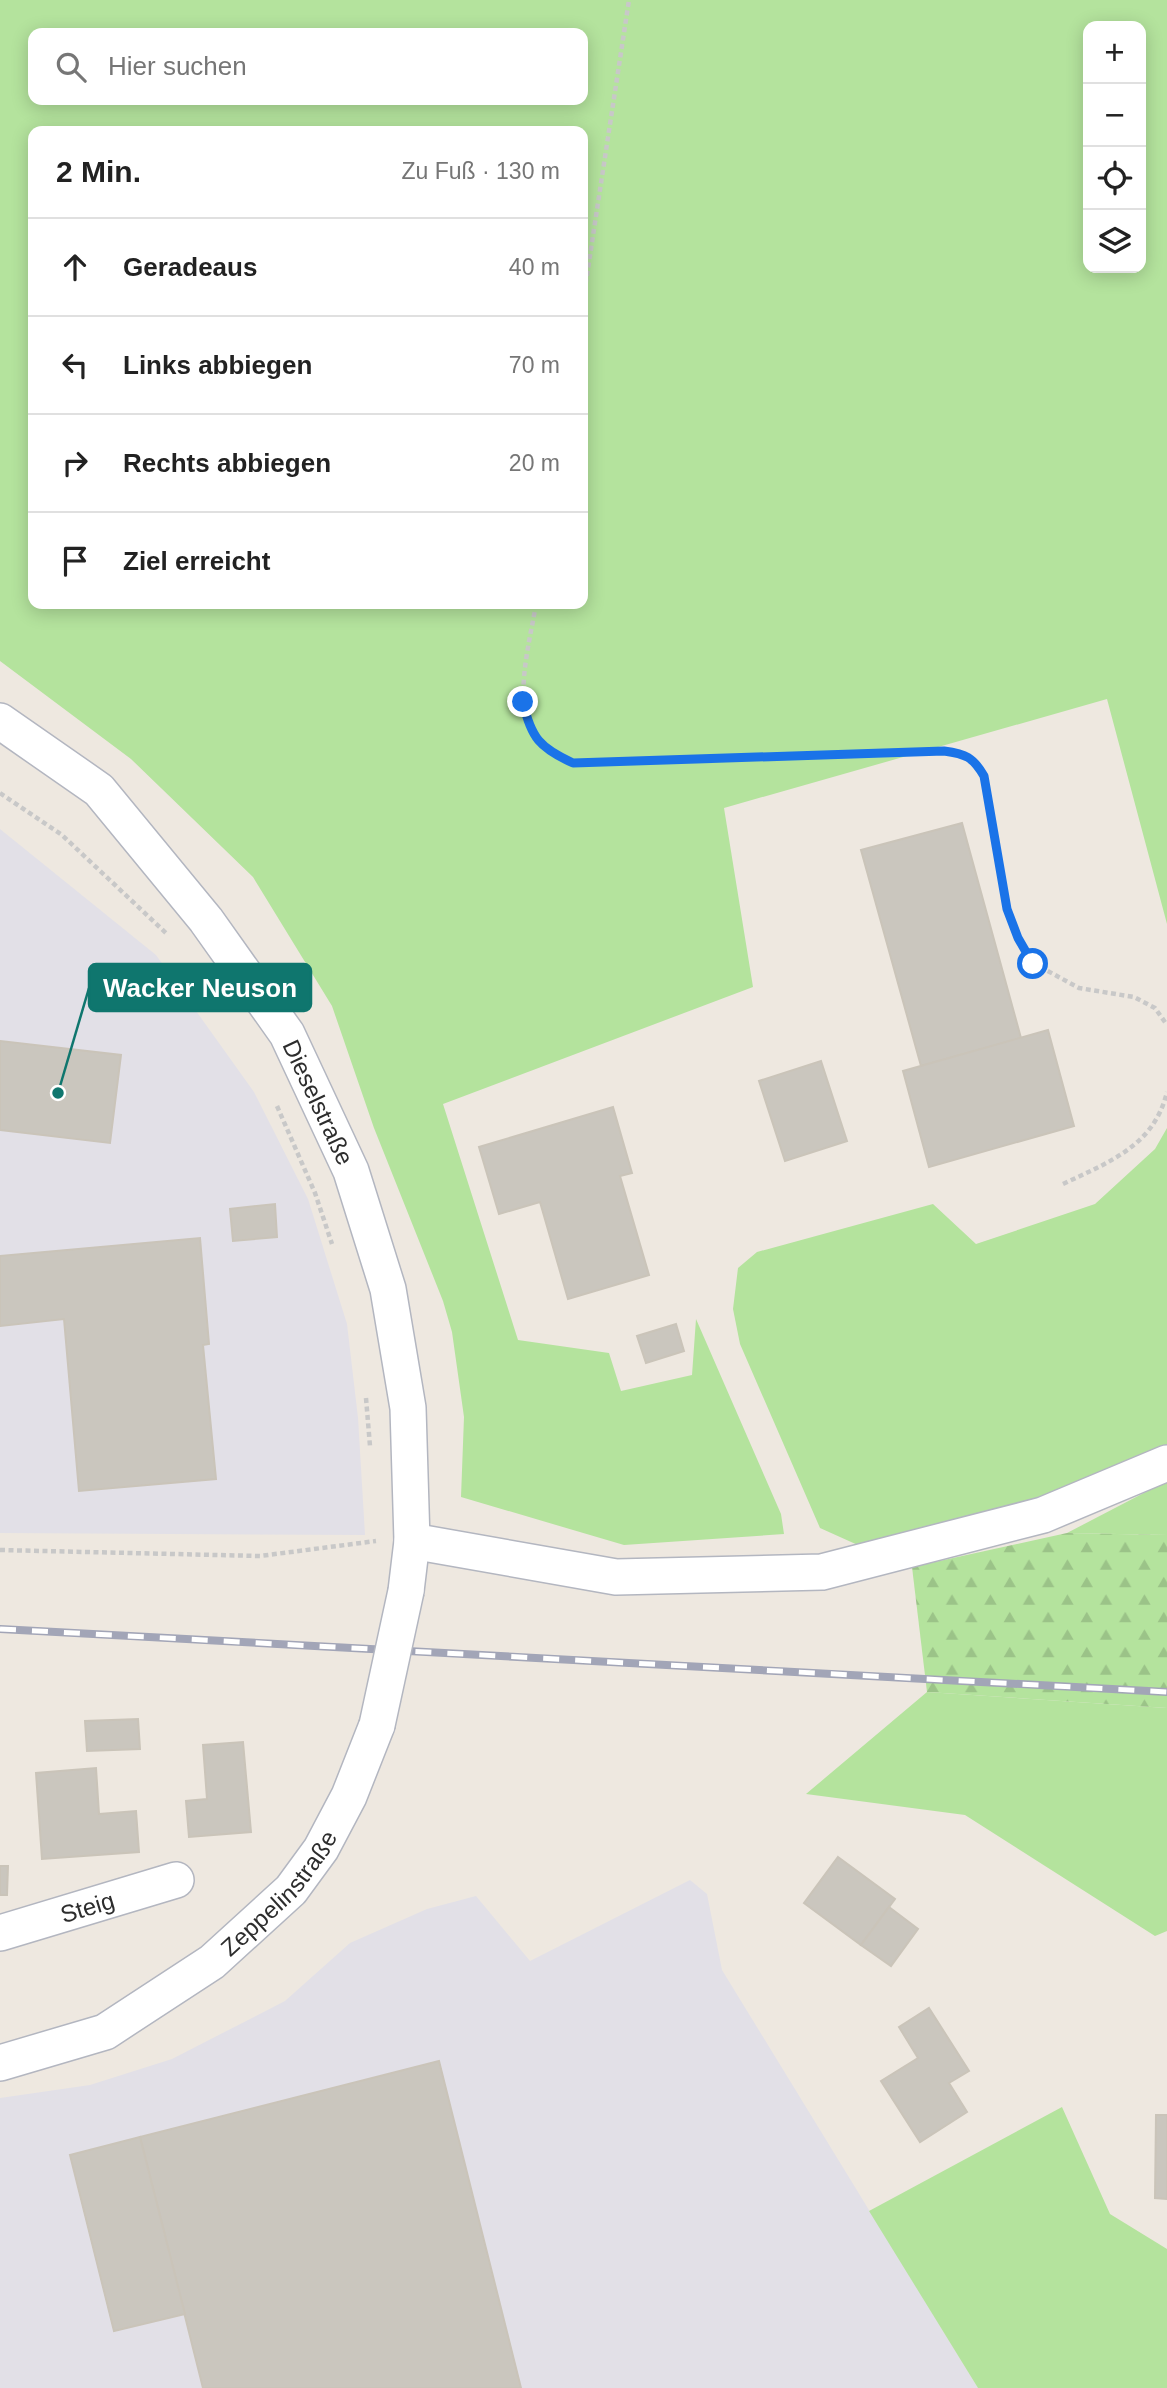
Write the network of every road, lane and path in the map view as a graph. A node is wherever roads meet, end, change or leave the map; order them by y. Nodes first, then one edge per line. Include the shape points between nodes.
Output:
1 (629, 0) edge
2 (588, 268) edge
3 (535, 609) edge
4 (0, 722) edge
5 (0, 793) edge
6 (174, 941) dead end
7 (1167, 1025) edge
8 (1167, 1092) edge
9 (272, 1095) dead end
10 (1063, 1184) dead end
11 (337, 1256) dead end
12 (365, 1385) dead end
13 (370, 1451) dead end
14 (1167, 1463) edge
15 (374, 1528) dead end
16 (374, 1541) junction
17 (412, 1541) junction
18 (0, 1550) edge
19 (375, 1554) dead end
20 (406, 1591) joint
21 (176, 1880) dead end
22 (0, 1933) edge
23 (0, 2063) edge

1 - 2 path
3 - 7 path via 523,702 527,722 550,752 573,763 930,751 958,753 975,761 984,776 1007,909 1033,964 1079,988 1134,997 1154,1008
4 - 17 street, Dieselstraße via 99,790 206,920 287,1034 351,1171 388,1289 408,1408
5 - 6 path via 62,835
8 - 10 path via 1154,1126 1118,1157
9 - 11 path
12 - 13 path
14 - 17 street via 1043,1515 822,1573 616,1577
15 - 16 path
16 - 18 path via 260,1556
16 - 19 path
17 - 20 street, Dieselstraße
20 - 23 street, Zeppelinstraße, bridge via 377,1725 349,1796 321,1849 291,1890 212,1962 106,2032
21 - 22 street, Steig

